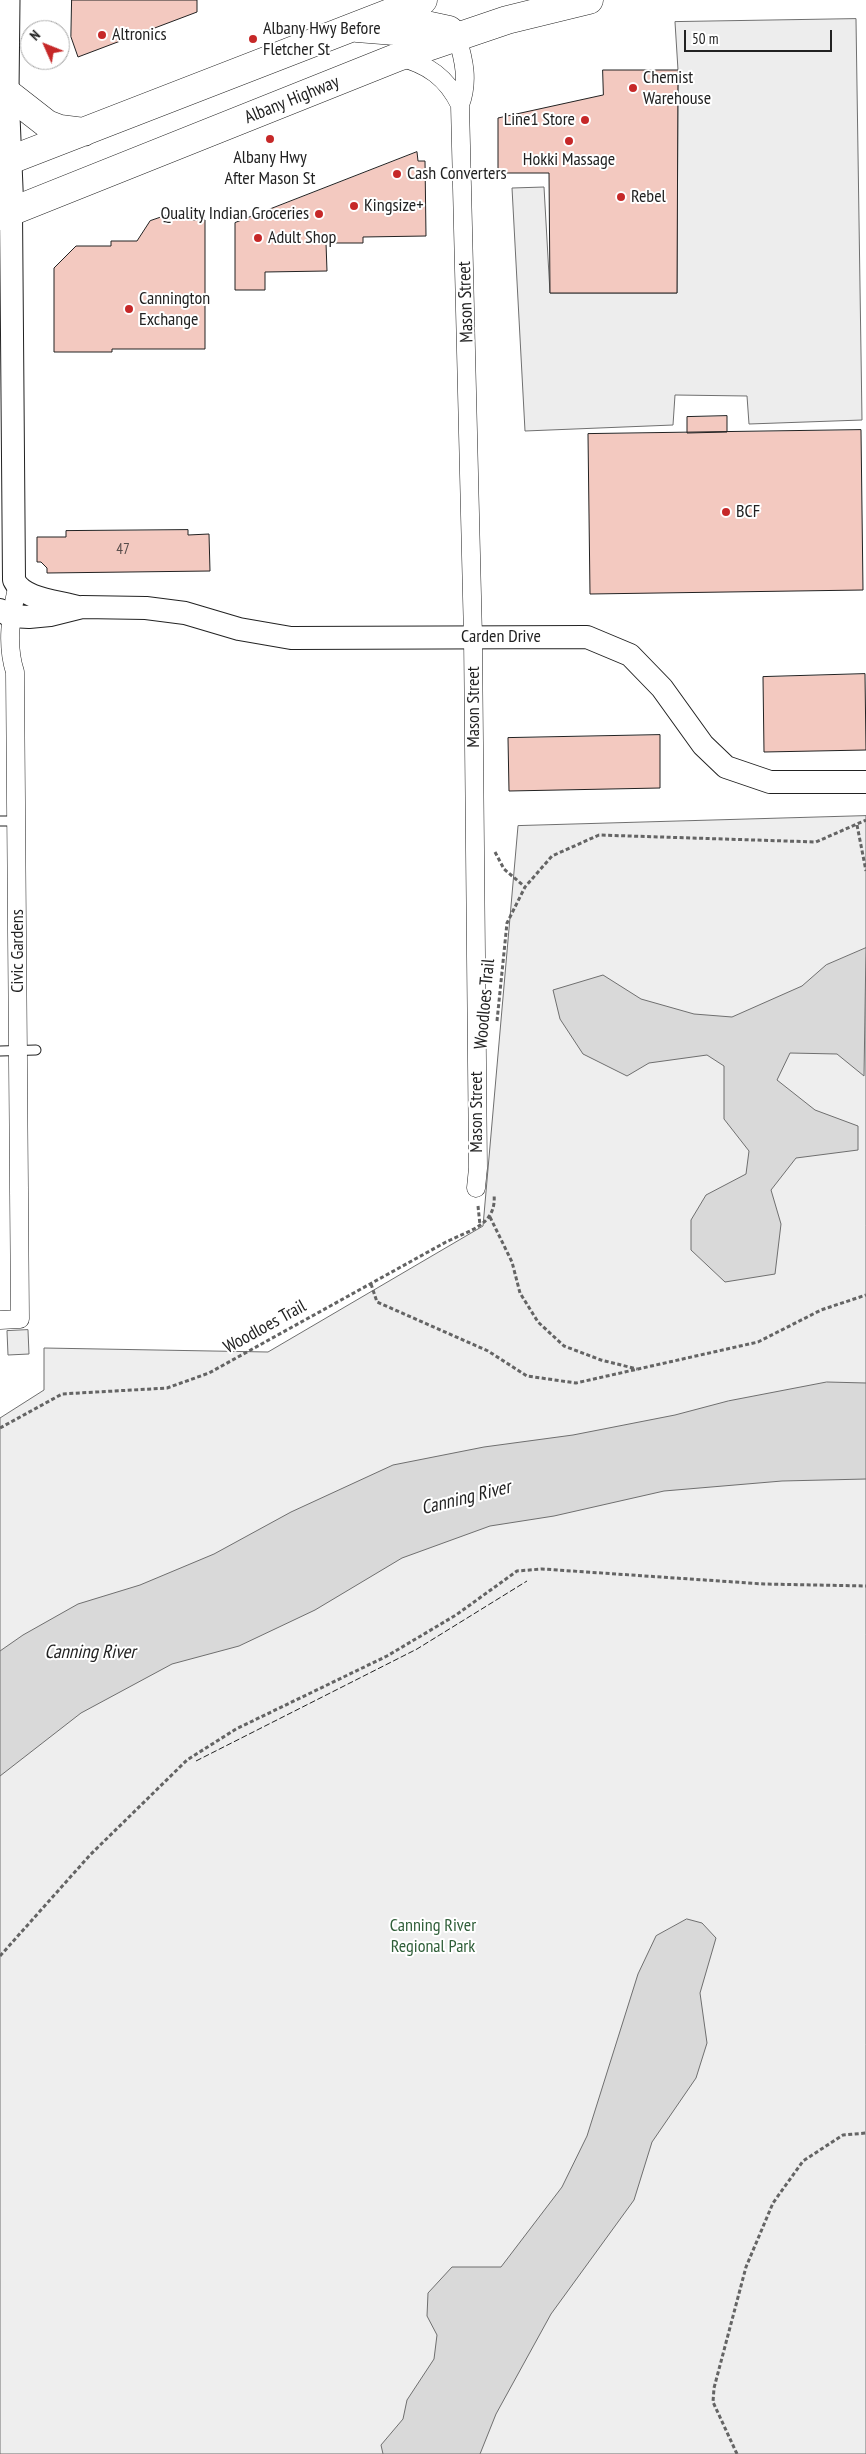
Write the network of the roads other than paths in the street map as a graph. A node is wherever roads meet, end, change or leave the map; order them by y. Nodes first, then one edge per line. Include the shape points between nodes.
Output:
1 (7, 0) edge
2 (423, 0) edge
3 (589, 0) edge
4 (396, 6) edge
5 (351, 27) junction
6 (457, 36) junction
7 (398, 57) junction
8 (6, 92) junction
9 (460, 105) junction
10 (84, 132) junction
11 (4, 163) edge
12 (5, 214) edge
13 (7, 418) edge
14 (18, 588) junction
15 (82, 608) junction
16 (3, 609) edge
17 (474, 637) junction
18 (866, 782) edge
19 (8, 821) edge
20 (27, 1050) junction
21 (0, 1051) edge
22 (484, 1189) road end
23 (0, 1320) edge

1 - 8 main road
2 - 4 highway
3 - 6 highway, Albany Highway
4 - 5 highway
5 - 6 highway via 395,31 429,25 449,30
5 - 10 highway
6 - 7 highway, Albany Highway
6 - 9 street, Mason Street via 464,60 465,90
7 - 9 street, Mason Street via 415,61 442,77
7 - 12 highway, Albany Highway
8 - 10 highway via 47,124 60,130
8 - 11 main road
9 - 17 street, Mason Street
10 - 11 highway
11 - 12 main road
12 - 13 street
13 - 14 street via 13,571
14 - 15 street, Carden Drive via 28,594
14 - 16 street, Civic Gardens
15 - 16 street, Carden Drive via 50,615
15 - 17 street, Carden Drive via 146,608 185,613 239,629 291,638
16 - 19 street, Civic Gardens via 14,672
17 - 18 street, Carden Drive via 587,638 630,655 662,688 703,745 726,767 770,782
17 - 22 street, Mason Street via 478,1158
19 - 20 street, Civic Gardens
20 - 21 lane
20 - 23 street, Civic Gardens via 20,1320

